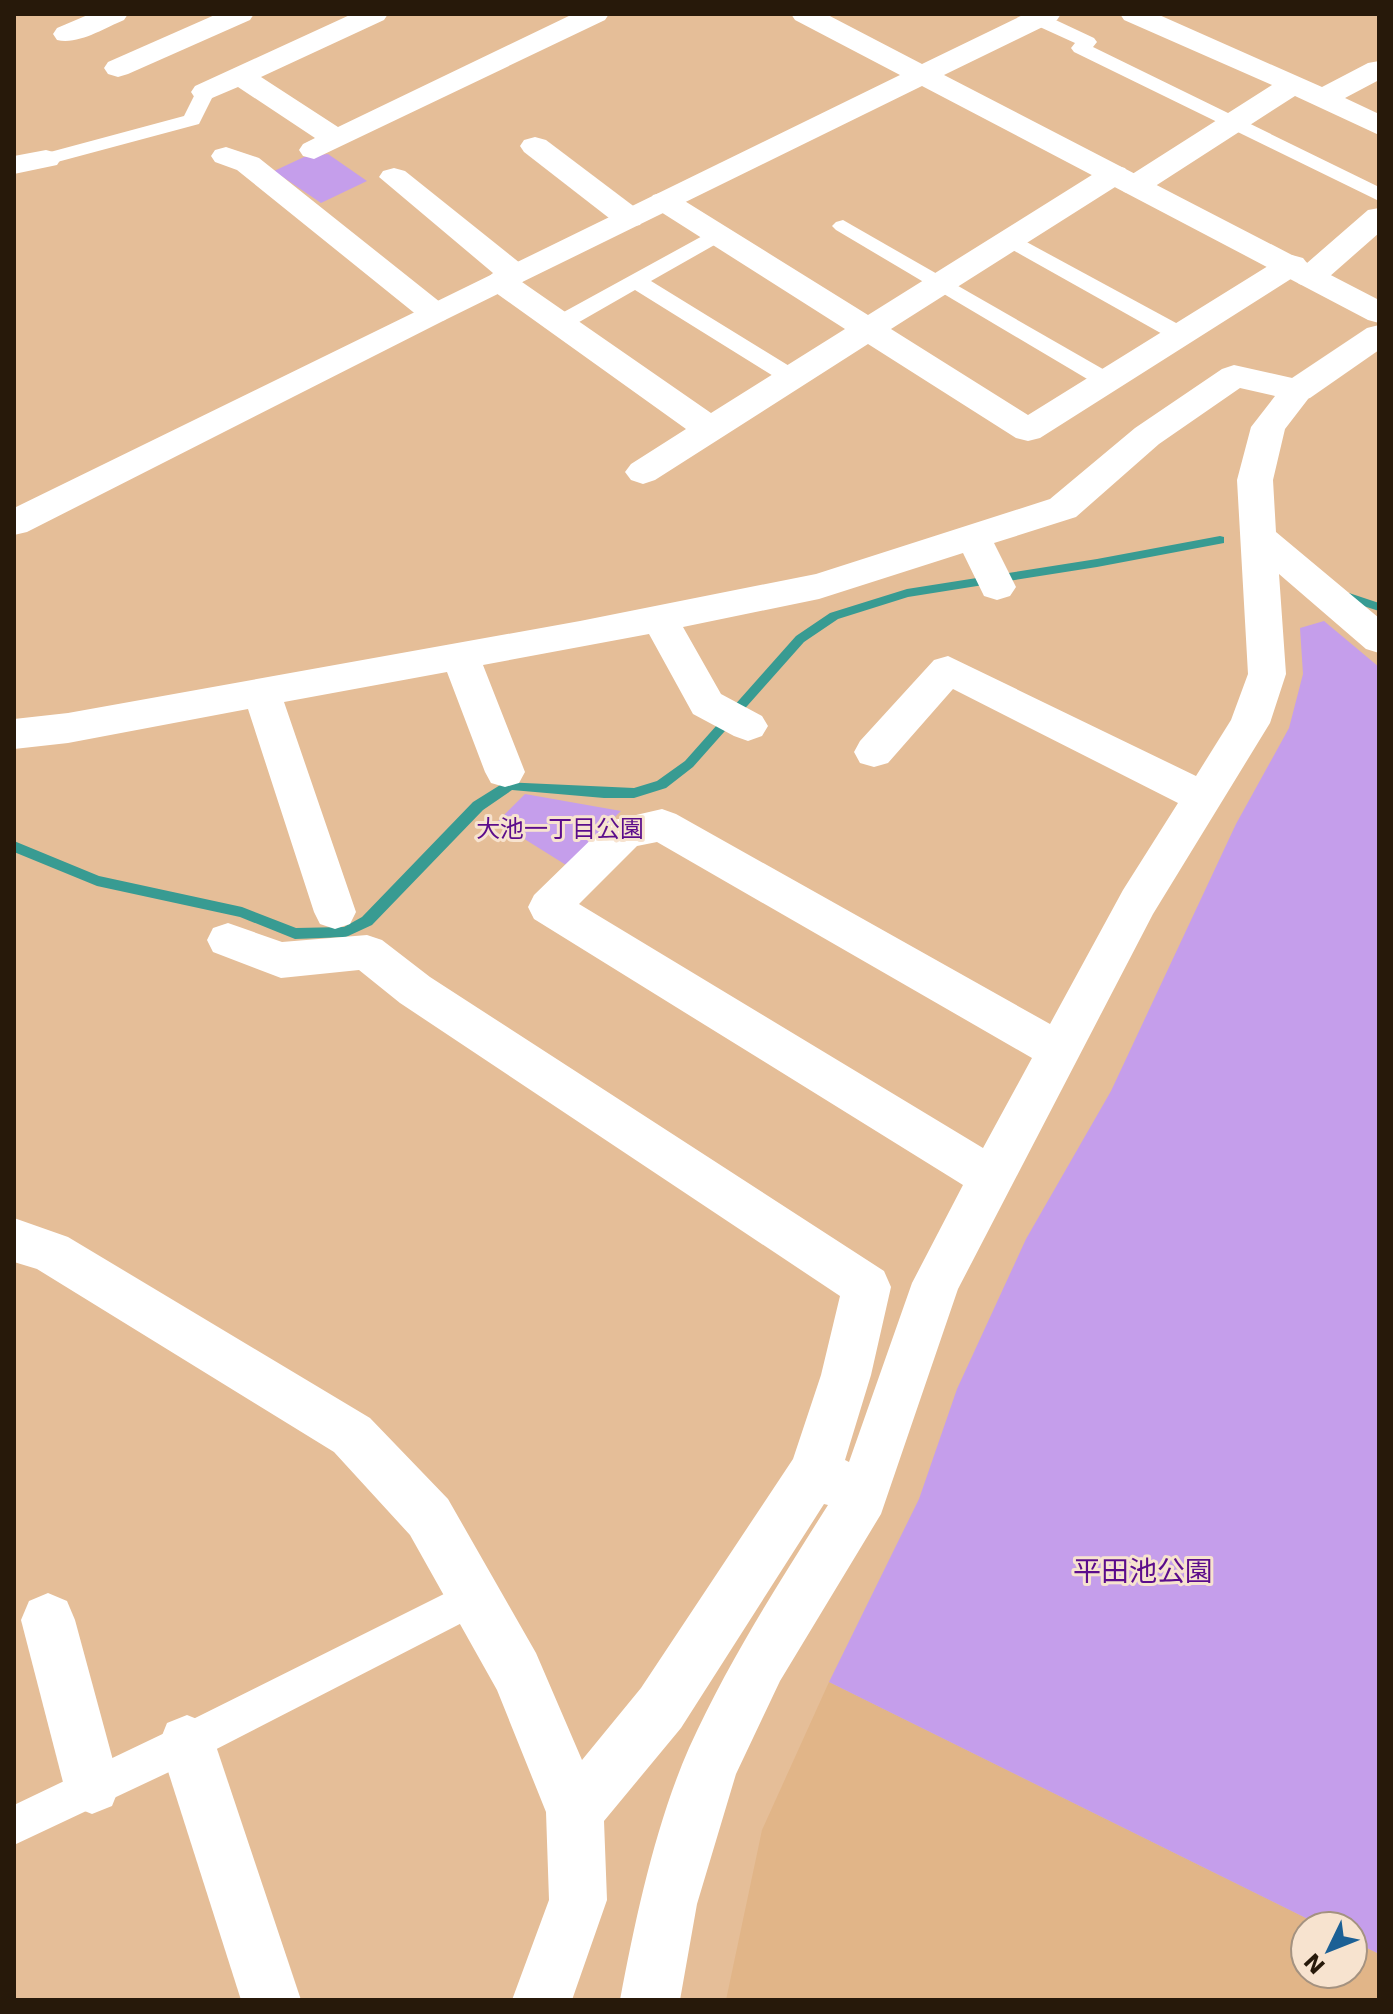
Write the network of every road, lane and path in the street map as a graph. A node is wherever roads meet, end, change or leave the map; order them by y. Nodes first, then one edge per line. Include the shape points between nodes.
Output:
1 (114, 14) edge
2 (240, 14) edge
3 (374, 14) edge
4 (595, 14) edge
5 (805, 14) edge
6 (1134, 14) edge
7 (1042, 16) edge
8 (67, 34) dead end
9 (118, 68) dead end
10 (1378, 69) edge
11 (240, 76) junction
12 (924, 76) junction
13 (1291, 86) junction
14 (205, 92) joint
15 (1324, 97) junction
16 (1232, 125) junction
17 (1379, 126) edge
18 (535, 146) dead end
19 (226, 156) dead end
20 (46, 159) joint
21 (14, 165) edge
22 (394, 177) dead end
23 (1125, 180) junction
24 (1379, 195) edge
25 (664, 201) junction
26 (1379, 217) edge
27 (629, 218) junction
28 (843, 226) dead end
29 (717, 234) junction
30 (1010, 239) junction
31 (1301, 271) junction
32 (507, 277) junction
33 (636, 281) junction
34 (941, 283) junction
35 (434, 313) junction
36 (1377, 315) edge
37 (559, 324) junction
38 (865, 330) junction
39 (1181, 335) junction
40 (791, 377) junction
41 (1107, 381) junction
42 (1298, 390) junction
43 (710, 429) junction
44 (643, 472) dead end
45 (14, 523) edge
46 (1259, 537) junction
47 (659, 618) junction
48 (1379, 639) edge
49 (460, 655) junction
50 (261, 691) junction
51 (748, 726) dead end
52 (14, 734) edge
53 (874, 752) dead end
54 (505, 772) dead end
55 (1204, 798) junction
56 (335, 912) dead end
57 (228, 940) dead end
58 (1060, 1052) junction
59 (991, 1177) junction
60 (14, 1240) edge
61 (815, 1472) junction
62 (863, 1496) junction
63 (476, 1596) junction
64 (48, 1620) dead end
65 (187, 1743) junction
66 (92, 1786) junction
67 (575, 1812) junction
68 (14, 1825) edge
69 (271, 2000) edge
70 (542, 2000) edge
71 (650, 2000) edge

1 - 8 street
2 - 9 street
3 - 11 street
4 - 11 street via 326,145
5 - 12 street
6 - 13 street
7 - 12 street
7 - 16 lane via 1087,42 1081,48
10 - 15 street
11 - 14 street
12 - 23 street
12 - 25 street
13 - 15 street
13 - 16 street
14 - 20 lane via 192,120
15 - 17 street
16 - 23 street
16 - 24 lane
18 - 27 street
19 - 35 street via 248,164
20 - 21 street
22 - 32 street
23 - 30 street
23 - 31 street
25 - 27 street
25 - 29 street
26 - 31 street
27 - 32 street
28 - 34 lane
29 - 33 lane
29 - 38 street
30 - 34 street
30 - 39 lane
31 - 36 street
31 - 39 street
32 - 35 street
32 - 37 street
33 - 37 lane
33 - 40 lane
34 - 38 street
34 - 41 lane
35 - 45 street
36 - 42 street
37 - 43 street
38 - 40 street
38 - 41 street via 1028,430
39 - 41 street
40 - 43 street
42 - 46 street via 1268,427 1255,480
42 - 47 street via 1234,376 985,562 819,586
43 - 44 street
46 - 48 street
46 - 55 street via 1267,674 1250,723
47 - 49 street
47 - 51 street via 707,704
49 - 50 street
49 - 54 street
50 - 52 street
50 - 56 street
53 - 55 street via 948,670
55 - 58 street via 1138,902
57 - 61 street via 281,960 367,952 415,990 867,1287
58 - 59 street
58 - 59 street via 662,825 625,832 549,907
59 - 62 street via 936,1283
60 - 63 street via 51,1252 352,1435 429,1517
61 - 62 street
61 - 67 street via 661,1708
62 - 71 street via 761,1662 710,1767 668,1904
63 - 65 lane
63 - 67 street via 517,1672
64 - 66 street
65 - 66 lane
65 - 69 street
66 - 68 lane
67 - 70 street via 578,1900

